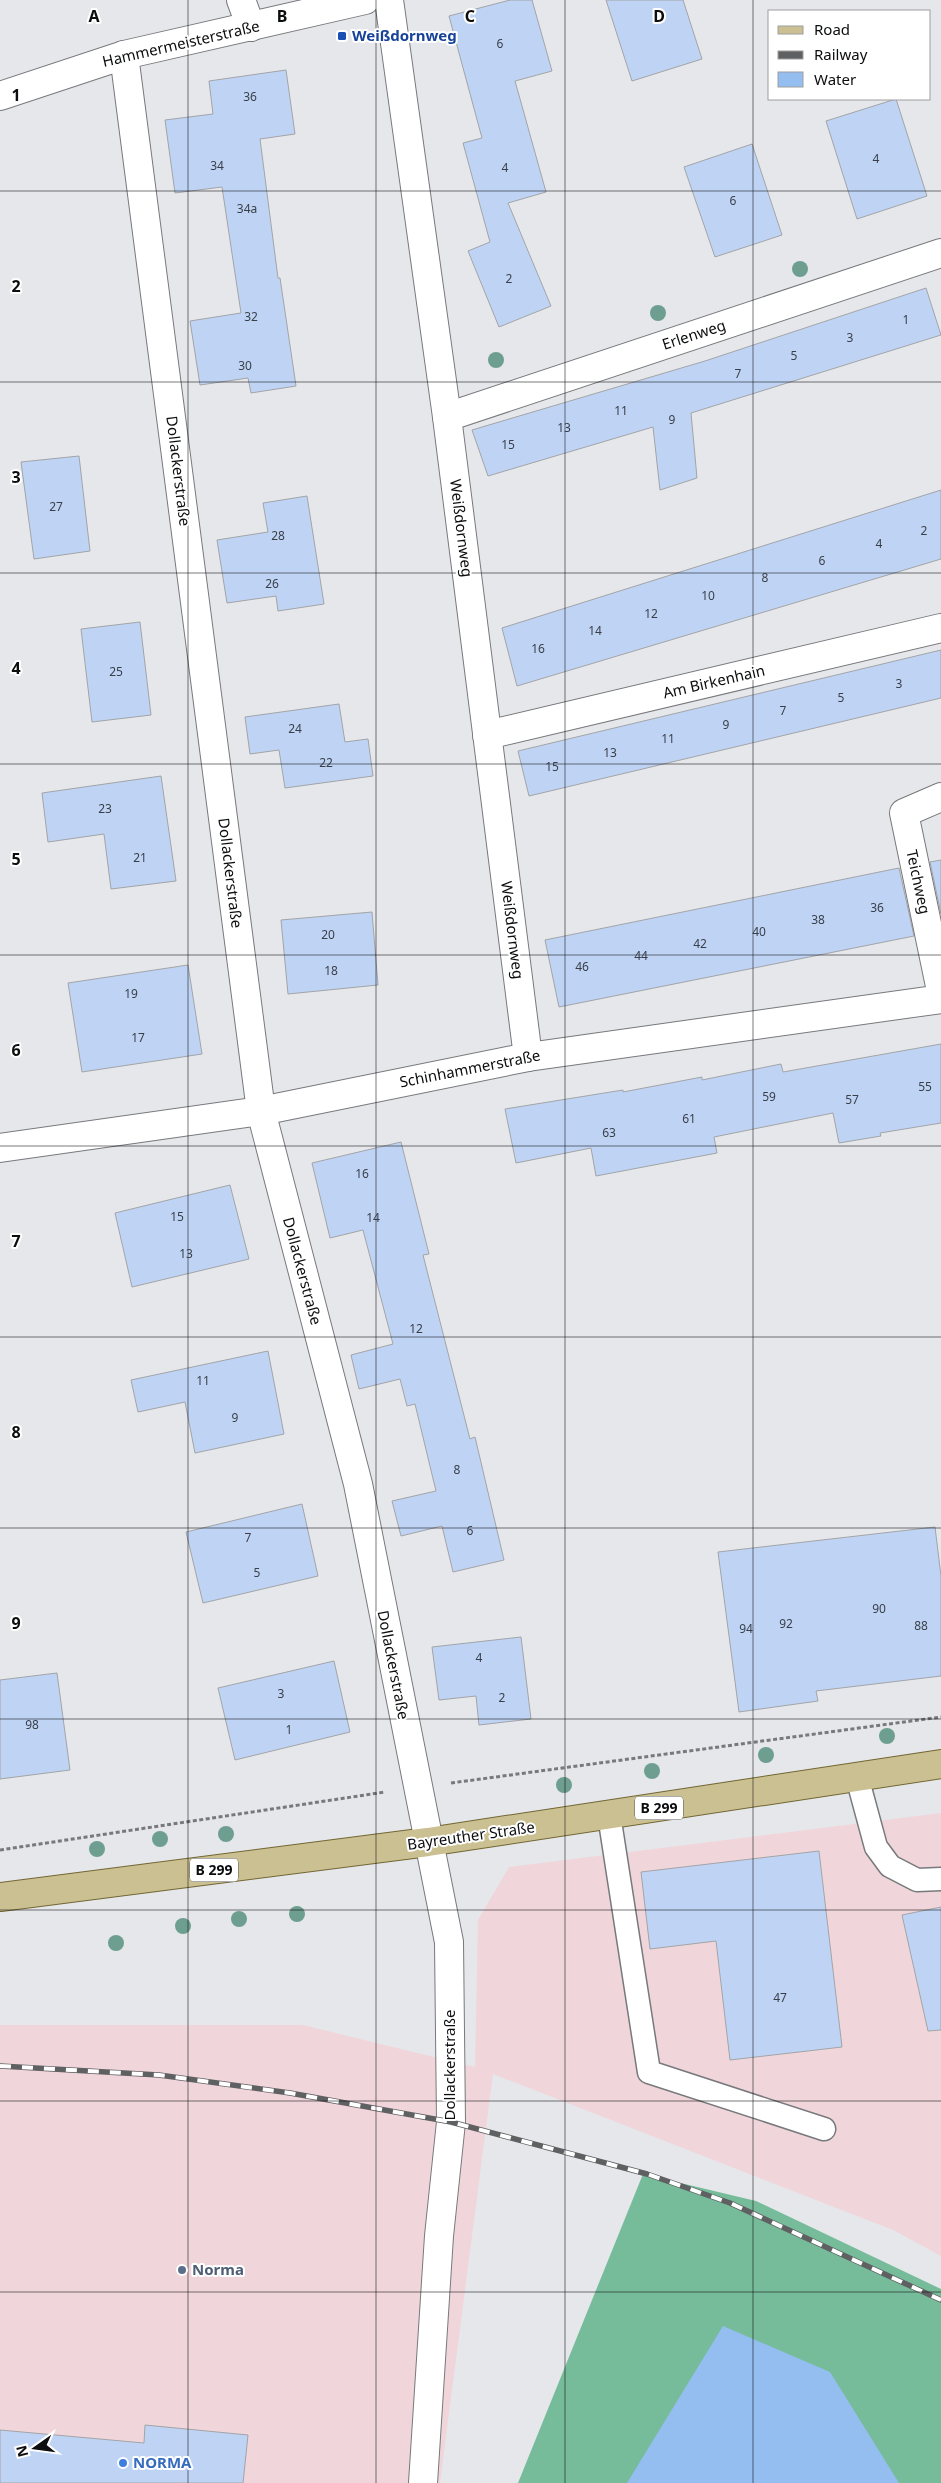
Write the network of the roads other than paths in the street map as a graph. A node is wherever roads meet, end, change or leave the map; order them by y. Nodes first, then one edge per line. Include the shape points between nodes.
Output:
1 (241, 0) edge
2 (365, 0) edge
3 (389, 0) edge
4 (251, 27) junction
5 (124, 55) junction
6 (0, 96) edge
7 (941, 253) edge
8 (447, 416) junction
9 (941, 628) edge
10 (487, 735) junction
11 (941, 797) edge
12 (941, 991) edge
13 (941, 999) edge
14 (528, 1057) junction
15 (261, 1111) junction
16 (0, 1148) edge
17 (941, 1764) edge
18 (857, 1777) junction
19 (609, 1815) junction
20 (428, 1842) junction
21 (941, 1879) edge
22 (0, 1897) edge
23 (824, 2129) dead end
24 (423, 2483) edge

1 - 4 street
2 - 4 street, Hammermeisterstraße
3 - 8 street, Weißdornweg
4 - 5 street, Hammermeisterstraße
5 - 6 street, Hammermeisterstraße
5 - 15 street, Dollackerstraße
7 - 8 street, Erlenweg
8 - 10 street, Weißdornweg
9 - 10 street, Am Birkenhain
10 - 14 street, Weißdornweg
11 - 12 street, Teichweg via 904,813
13 - 14 street, Schinhammerstraße
14 - 15 street, Schinhammerstraße
15 - 16 street, Schinhammerstraße
15 - 20 street, Dollackerstraße via 358,1484
17 - 18 main road, Bayreuther Straße / B 299
18 - 19 main road, Bayreuther Straße / B 299
18 - 21 lane via 876,1847 890,1866 917,1880
19 - 20 main road, Bayreuther Straße / B 299
19 - 23 lane via 649,2072
20 - 22 main road, Bayreuther Straße / B 299
20 - 24 street, Dollackerstraße via 449,1942 451,2122 439,2236

